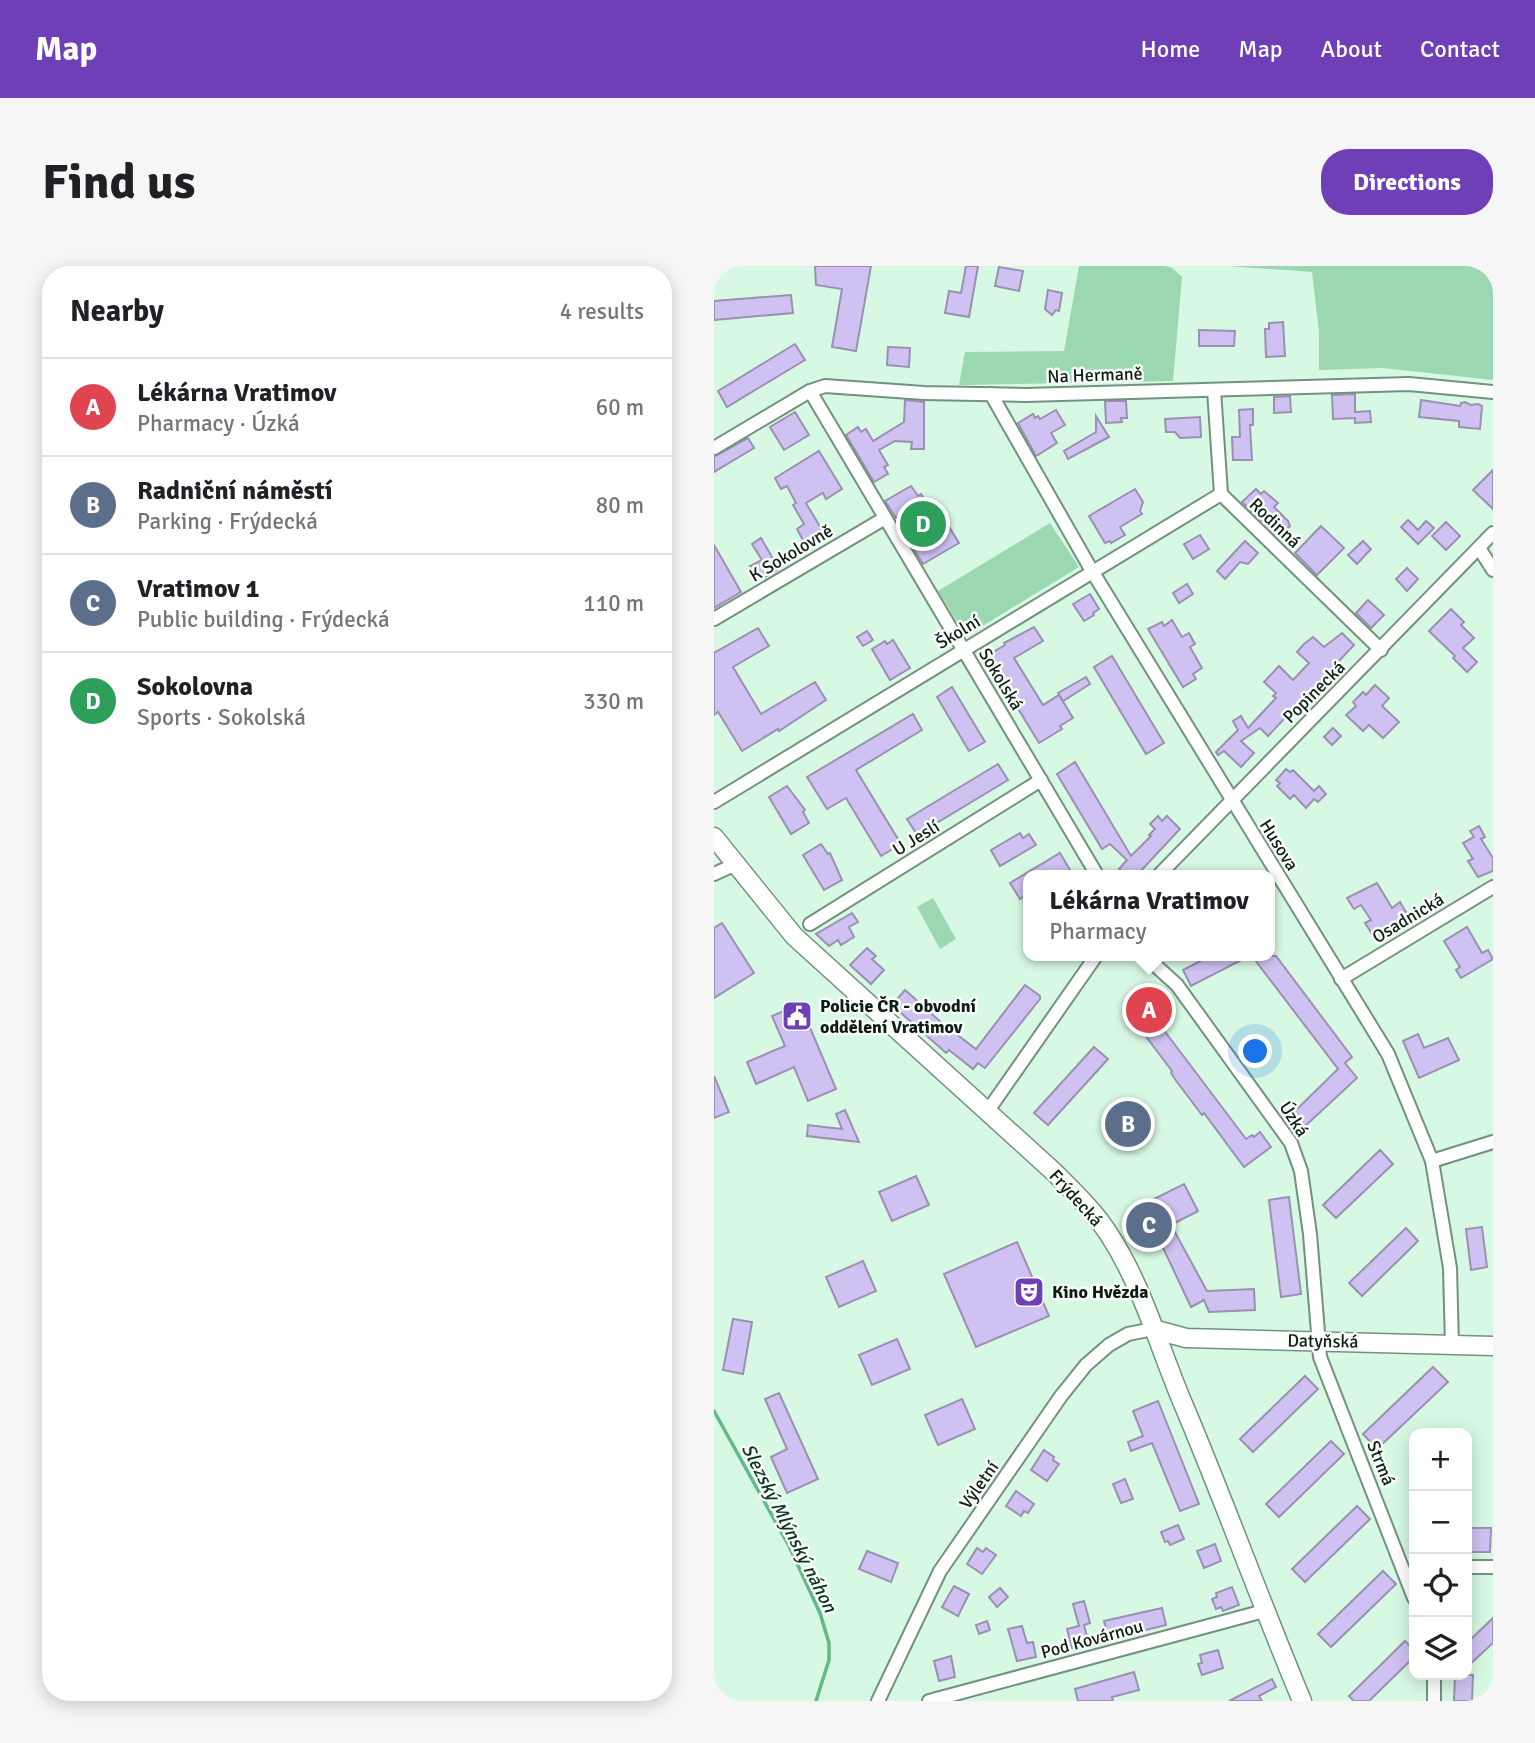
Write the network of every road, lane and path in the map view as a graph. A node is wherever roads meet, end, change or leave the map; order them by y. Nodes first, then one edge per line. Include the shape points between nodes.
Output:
1 (1214, 390) junction
2 (810, 391) junction
3 (1493, 392) edge
4 (991, 394) junction
5 (714, 449) edge
6 (1221, 494) junction
7 (885, 518) junction
8 (1493, 533) edge
9 (1479, 548) junction
10 (1493, 570) edge
11 (1092, 571) junction
12 (714, 619) edge
13 (962, 649) junction
14 (1381, 650) junction
15 (1041, 780) junction
16 (1231, 800) junction
17 (714, 802) edge
18 (714, 838) edge
19 (734, 864) junction
20 (1094, 870) edge
21 (1164, 870) edge
22 (1274, 870) edge
23 (1275, 871) edge
24 (714, 874) edge
25 (1493, 887) edge
26 (810, 925) dead end
27 (1092, 961) edge
28 (1151, 961) edge
29 (1342, 979) junction
30 (987, 1111) junction
31 (1493, 1142) edge
32 (1432, 1161) junction
33 (1153, 1329) junction
34 (1317, 1341) junction
35 (1452, 1345) junction
36 (1493, 1346) edge
37 (1408, 1565) edge
38 (1472, 1567) edge
39 (1493, 1567) edge
40 (1264, 1611) junction
41 (1434, 1680) edge
42 (878, 1701) edge
43 (929, 1701) edge
44 (1302, 1701) edge
45 (1434, 1701) edge

1 - 3 street, Na Hermaně via 1409,384
1 - 4 street, Na Hermaně
1 - 6 street
2 - 4 street, Na Hermaně via 825,386
2 - 5 street, Na Hermaně
2 - 7 street, Sokolská
4 - 11 street, Husova
6 - 11 street, Školní
6 - 14 street, Rodinná
7 - 12 street, K Sokolovně
7 - 13 street, Sokolská
8 - 9 street, Popinecká
9 - 10 street
9 - 14 street, Popinecká
11 - 13 street, Školní
11 - 16 street, Husova
13 - 15 street, Sokolská
13 - 17 street, Školní
14 - 16 street, Popinecká
15 - 20 street, Sokolská
15 - 26 street, U Jeslí
16 - 21 street, Popinecká
16 - 22 street, Husova
18 - 19 main road, Frýdecká
19 - 24 street
19 - 30 main road, Frýdecká via 794,936
23 - 29 street, Husova
25 - 29 street, Osadnická
27 - 30 street
28 - 34 street, Úzká via 1177,985 1291,1143 1301,1171 1308,1222
29 - 32 street, Husova via 1388,1054
30 - 33 main road, Frýdecká via 1078,1196 1110,1236
31 - 32 street
32 - 35 street, Husova via 1450,1268
33 - 34 main road, Datyňská via 1186,1338
33 - 40 main road, Frýdecká
33 - 42 street, Výletní via 1128,1334 1109,1345 1061,1396 940,1570
34 - 35 main road, Datyňská
34 - 37 street, Strmá
35 - 36 main road, Datyňská
38 - 39 street
40 - 43 street, Pod Kovárnou
40 - 44 main road, Frýdecká
41 - 45 street

